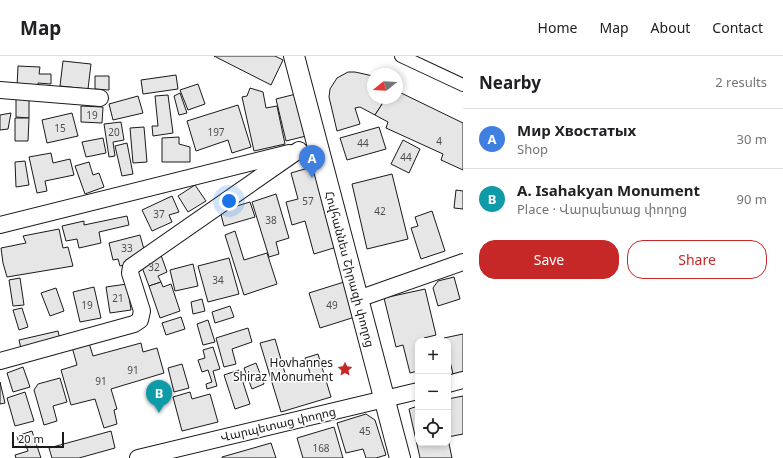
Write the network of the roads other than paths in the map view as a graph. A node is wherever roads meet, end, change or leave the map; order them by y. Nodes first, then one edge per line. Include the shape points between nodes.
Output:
1 (294, 56) edge
2 (401, 56) edge
3 (463, 85) edge
4 (0, 90) edge
5 (100, 98) dead end
6 (317, 144) junction
7 (299, 150) junction
8 (0, 225) edge
9 (463, 262) edge
10 (358, 299) junction
11 (0, 361) edge
12 (463, 380) edge
13 (451, 383) edge
14 (415, 392) edge
15 (384, 399) junction
16 (138, 458) edge
17 (400, 458) edge

1 - 6 street, Հովհաննես Շիրազի փողոց
2 - 3 street
4 - 5 street
6 - 7 street
6 - 10 street, Հովհաննես Շիրազի փողոց
7 - 8 street
7 - 11 street via 131,267 130,273 142,311 140,320 134,324
9 - 10 street
10 - 15 street, Հովհաննես Շիրազի փողոց
12 - 13 street
14 - 15 street, Վարպետաց փողոց
15 - 16 street, Վարպետաց փողոց
15 - 17 street, Հովհաննես Շիրազի փողոց

